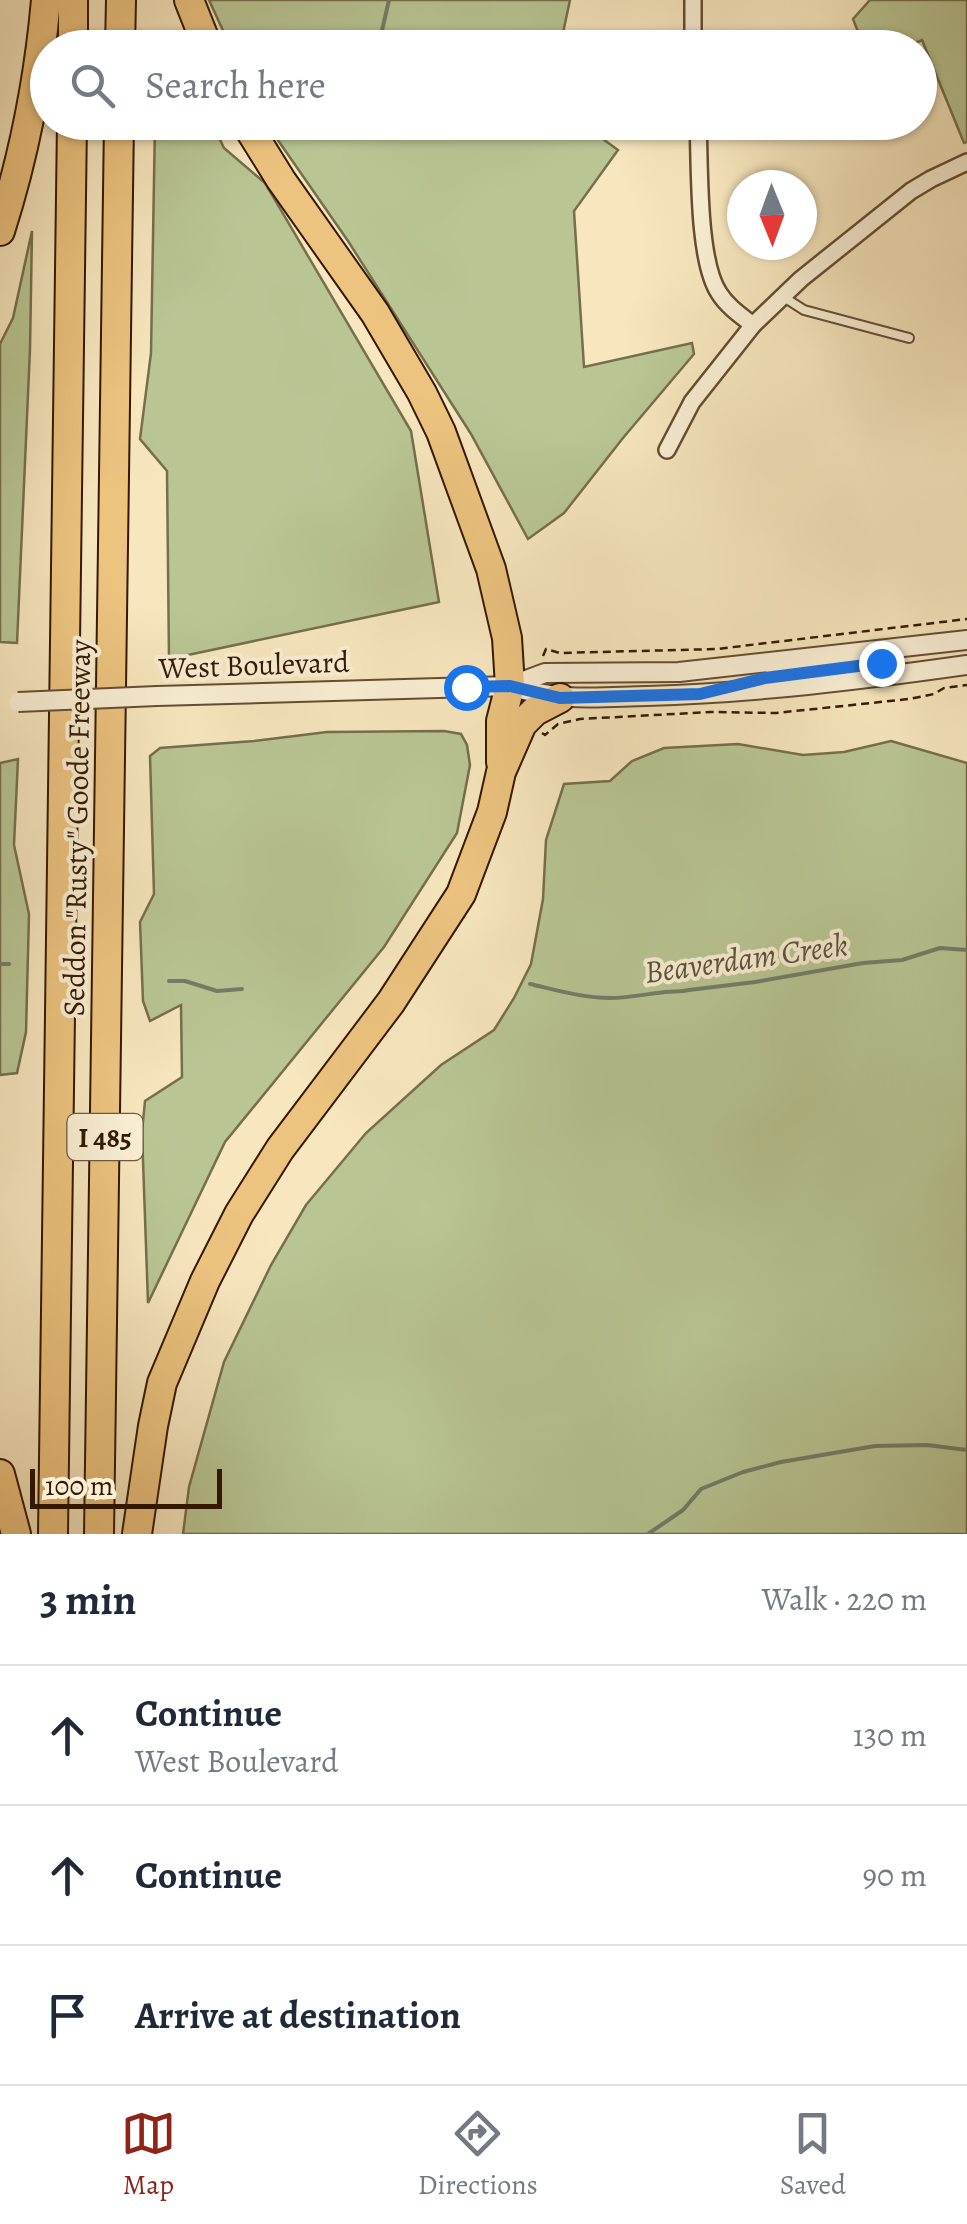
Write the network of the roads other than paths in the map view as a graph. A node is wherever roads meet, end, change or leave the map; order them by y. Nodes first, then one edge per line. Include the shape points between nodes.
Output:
1 (46, 0) edge
2 (73, 0) edge
3 (121, 0) edge
4 (189, 0) edge
5 (693, 0) edge
6 (43, 30) edge
7 (73, 30) edge
8 (120, 30) edge
9 (201, 30) edge
10 (692, 30) edge
11 (30, 114) edge
12 (72, 140) edge
13 (119, 140) edge
14 (257, 140) edge
15 (699, 140) edge
16 (967, 162) edge
17 (0, 231) edge
18 (782, 296) junction
19 (753, 325) junction
20 (909, 338) dead end
21 (667, 450) dead end
22 (967, 640) edge
23 (893, 650) junction
24 (967, 652) edge
25 (967, 665) edge
26 (893, 676) junction
27 (510, 686) junction
28 (710, 694) junction
29 (560, 698) junction
30 (9, 702) edge
31 (501, 772) junction
32 (0, 1474) edge
33 (16, 1534) edge
34 (53, 1534) edge
35 (100, 1534) edge
36 (137, 1534) edge

1 - 6 highway
2 - 7 highway
3 - 8 highway
4 - 9 highway
5 - 10 street
11 - 17 highway
12 - 34 highway, Seddon "Rusty" Goode Freeway / I 485
13 - 35 highway, Seddon "Rusty" Goode Freeway / I 485
14 - 27 highway via 374,314 441,432 491,569
15 - 19 street via 705,256 717,291
16 - 18 street via 912,192
18 - 19 street
18 - 20 lane via 804,310
19 - 21 street via 692,402
22 - 23 street, West Boulevard
23 - 27 street, West Boulevard via 679,672 545,674
23 - 28 street via 869,666 765,678
24 - 26 street via 907,660
25 - 26 street, West Boulevard
26 - 28 street, West Boulevard
27 - 29 street, West Boulevard
27 - 30 street, West Boulevard, bridge
27 - 31 highway via 501,721
28 - 29 street, West Boulevard
29 - 31 highway via 522,724
31 - 36 highway via 461,894 391,1002 280,1150 204,1281 162,1382
32 - 33 highway

